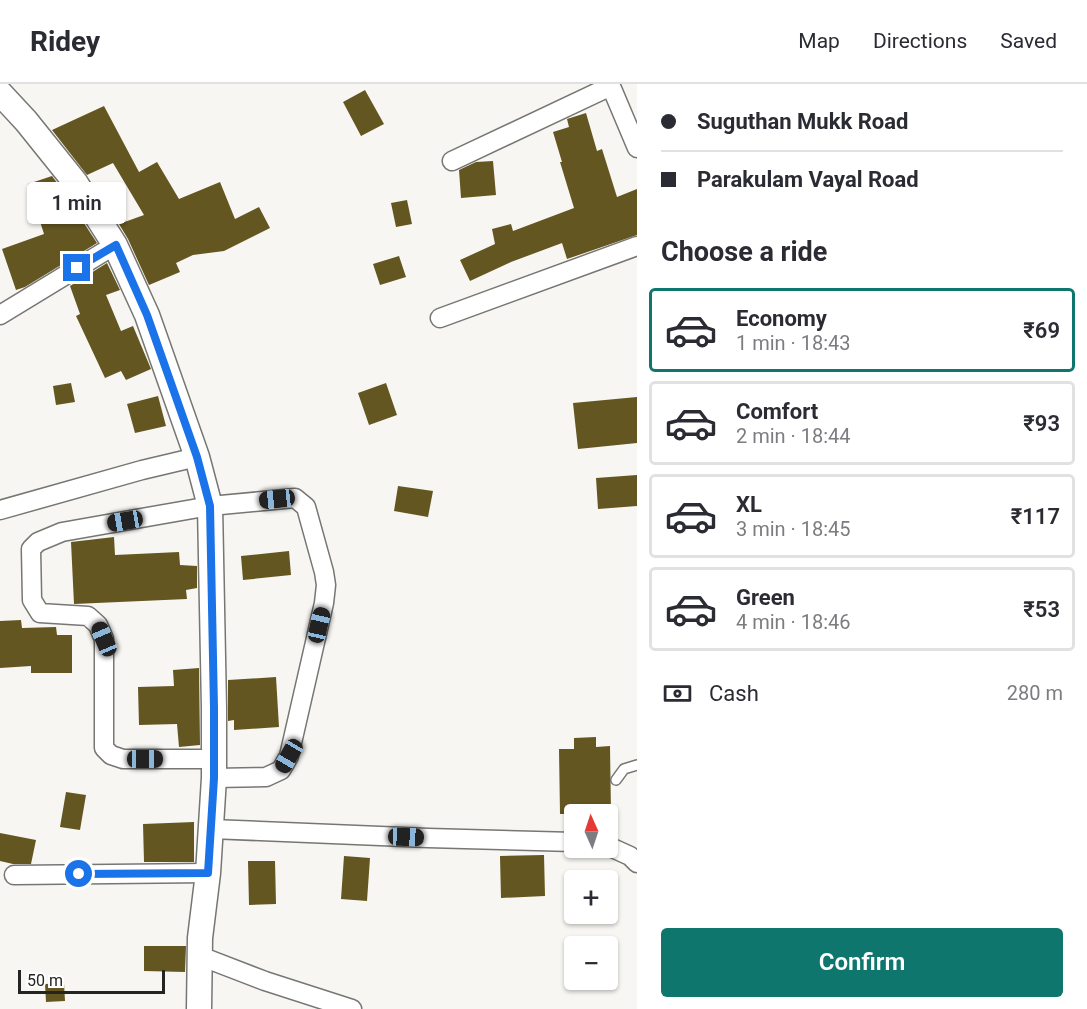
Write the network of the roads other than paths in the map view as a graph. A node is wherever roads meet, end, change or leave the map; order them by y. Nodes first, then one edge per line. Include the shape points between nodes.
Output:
1 (611, 85) edge
2 (0, 93) edge
3 (637, 148) edge
4 (452, 161) dead end
5 (116, 245) junction
6 (637, 246) edge
7 (0, 315) edge
8 (440, 318) dead end
9 (197, 457) junction
10 (210, 506) junction
11 (0, 510) edge
12 (637, 765) edge
13 (213, 769) junction
14 (616, 780) dead end
15 (211, 829) junction
16 (564, 842) edge
17 (618, 851) edge
18 (637, 862) edge
19 (208, 873) junction
20 (14, 875) dead end
21 (200, 956) junction
22 (199, 1009) edge
23 (352, 1009) edge

1 - 3 street
1 - 4 street
2 - 5 street via 75,183
5 - 7 street
5 - 9 street via 147,315
6 - 8 street
9 - 10 street
9 - 11 street
10 - 13 street
10 - 13 street via 295,498 306,507 326,585 289,756 281,770 266,777
10 - 13 street via 62,532 31,549 31,565 32,600 40,613 88,616 98,625 104,639 104,748 123,759
12 - 14 lane via 624,769
13 - 15 street
15 - 16 street
15 - 19 street
17 - 18 street
19 - 20 street
19 - 21 street
21 - 22 street
21 - 23 street

